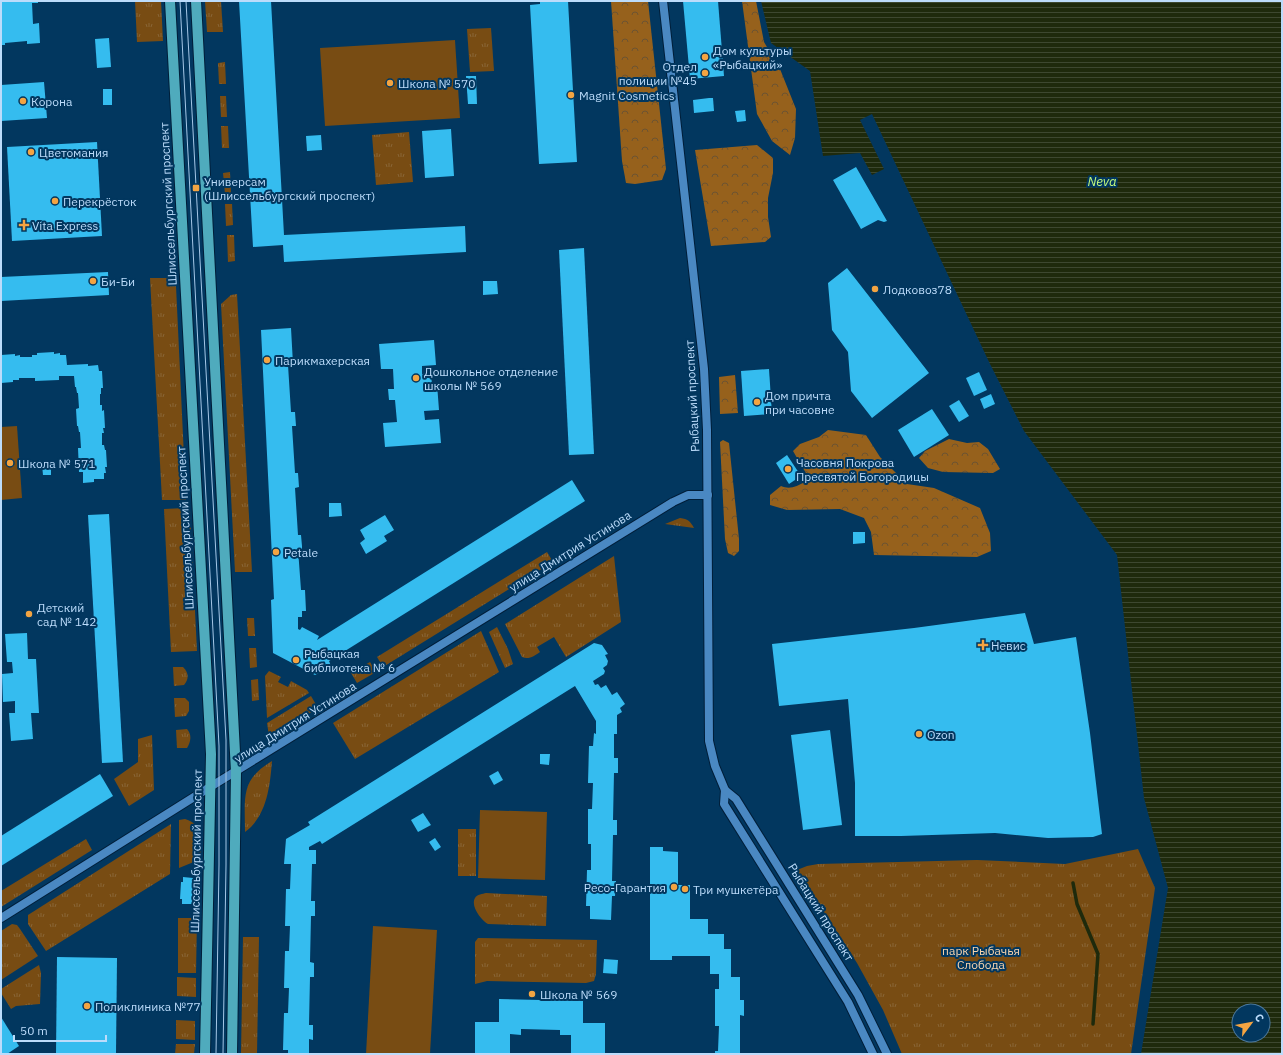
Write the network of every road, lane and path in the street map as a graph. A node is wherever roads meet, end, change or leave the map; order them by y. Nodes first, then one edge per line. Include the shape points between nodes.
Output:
1 (170, 1) edge
2 (196, 1) edge
3 (663, 1) edge
4 (708, 495) junction
5 (236, 772) junction
6 (210, 787) junction
7 (725, 790) junction
8 (780, 870) junction
9 (770, 877) junction
10 (1, 918) edge
11 (205, 1054) edge
12 (232, 1054) edge
13 (873, 1054) edge
14 (887, 1054) edge

1 - 6 main road, Шлиссельбургский проспект via 211,754
2 - 5 main road
3 - 4 street, Рыбацкий проспект via 704,369
4 - 5 street, улица Дмитрия Устинова via 688,496 673,502
4 - 7 street, Рыбацкий проспект via 709,741 715,766
5 - 6 street, улица Дмитрия Устинова
5 - 12 main road
6 - 10 street, улица Дмитрия Устинова
6 - 11 main road, Шлиссельбургский проспект
7 - 8 street, Рыбацкий проспект via 736,799
7 - 9 street, Рыбацкий проспект via 724,804
8 - 9 street
8 - 14 street, Рыбацкий проспект via 858,996
9 - 13 street, Рыбацкий проспект via 848,1002

